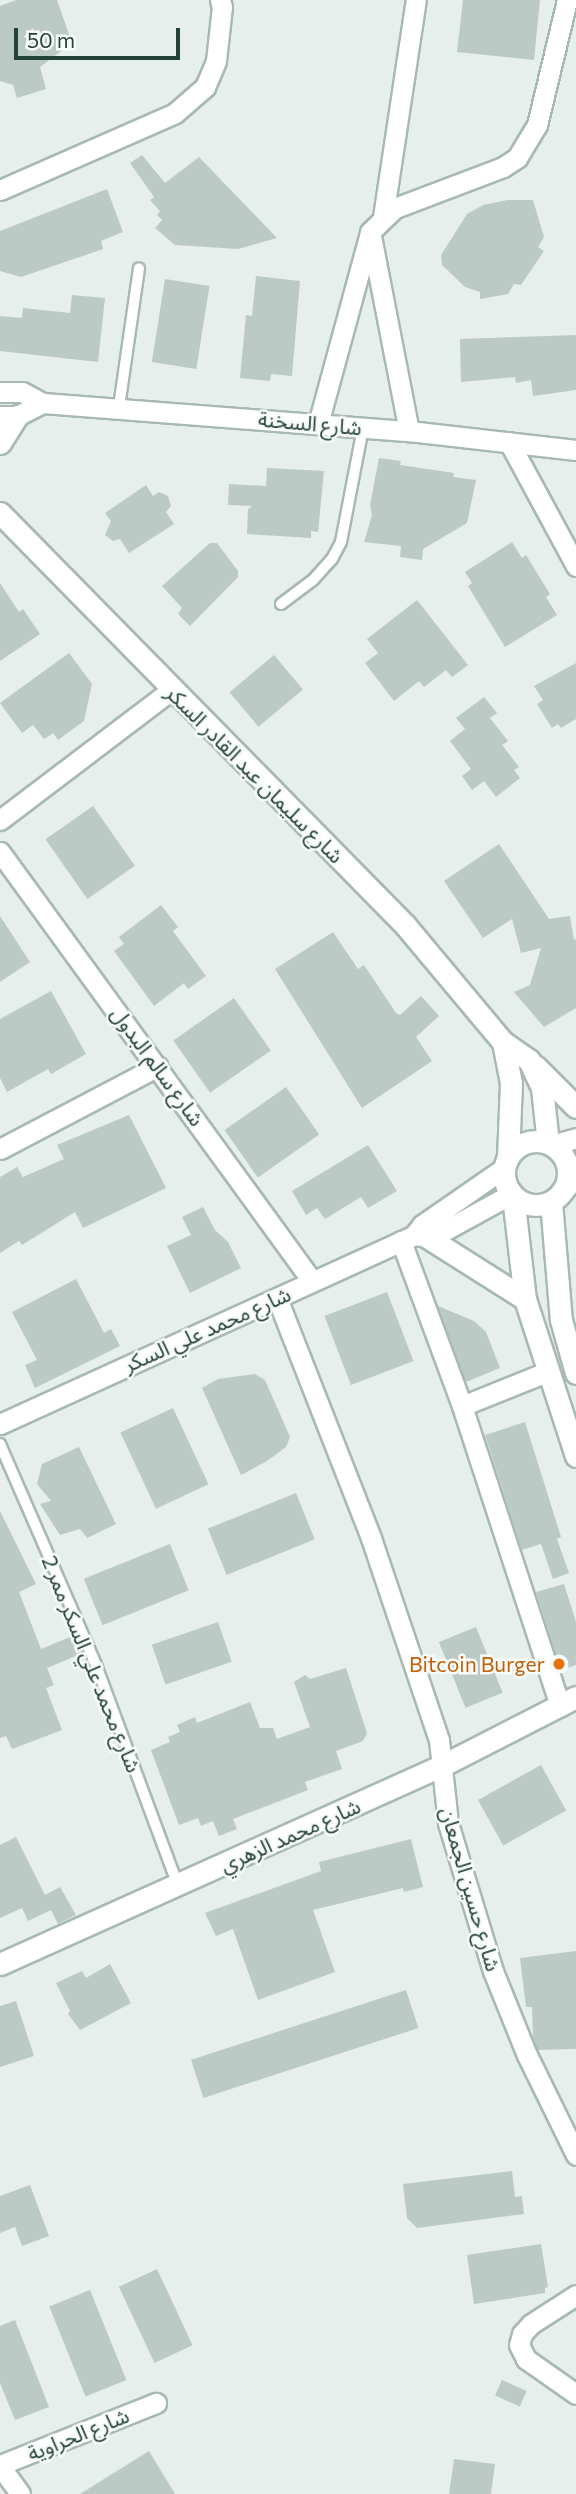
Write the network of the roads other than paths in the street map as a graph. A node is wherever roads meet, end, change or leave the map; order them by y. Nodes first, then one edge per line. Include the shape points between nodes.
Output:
1 (220, 0) edge
2 (416, 0) edge
3 (567, 0) edge
4 (0, 190) edge
5 (383, 216) junction
6 (370, 232) junction
7 (139, 268) dead end
8 (0, 392) edge
9 (43, 403) junction
10 (119, 407) junction
11 (9, 416) edge
12 (318, 424) junction
13 (363, 428) junction
14 (409, 431) junction
15 (509, 442) junction
16 (0, 443) edge
17 (576, 450) edge
18 (0, 513) edge
19 (576, 566) edge
20 (281, 604) dead end
21 (171, 690) junction
22 (0, 820) edge
23 (0, 852) edge
24 (503, 1042) junction
25 (529, 1060) junction
26 (158, 1066) junction
27 (576, 1107) edge
28 (576, 1138) edge
29 (550, 1144) junction
30 (0, 1149) edge
31 (506, 1163) junction
32 (564, 1189) edge
33 (512, 1195) junction
34 (414, 1238) junction
35 (312, 1281) junction
36 (277, 1298) junction
37 (525, 1299) junction
38 (549, 1371) junction
39 (576, 1373) edge
40 (462, 1406) junction
41 (0, 1424) edge
42 (0, 1444) edge
43 (576, 1456) edge
44 (568, 1702) edge
45 (443, 1765) junction
46 (178, 1885) junction
47 (0, 1964) edge
48 (576, 2155) edge
49 (576, 2295) edge
50 (576, 2394) edge
51 (156, 2403) dead end
52 (0, 2465) edge
53 (20, 2494) edge

1 - 4 street via 216,61 205,88 175,113
2 - 5 street
3 - 5 street via 528,146 503,167 405,203
5 - 6 street
6 - 12 street
6 - 14 street
7 - 10 lane
8 - 9 street, شارع السخنة via 22,393
9 - 10 street, شارع السخنة
9 - 11 street, شارع السخنة
10 - 12 street, شارع السخنة
11 - 16 street
12 - 13 street, شارع السخنة
13 - 14 street, شارع السخنة
13 - 20 lane via 341,542 313,580
14 - 15 street, شارع السخنة
15 - 17 street, شارع السخنة
15 - 19 street
18 - 21 street, شارع سليمان عبد القادر السكر
21 - 22 street
21 - 24 street, شارع سليمان عبد القادر السكر via 405,925
23 - 26 street, شارع سالم البدول
24 - 25 street, شارع سليمان عبد القادر السكر
24 - 31 street via 510,1083
25 - 27 street, شارع سليمان عبد القادر السكر
25 - 29 street via 542,1088
26 - 30 street
26 - 35 street, شارع سالم البدول
28 - 29 street
29 - 31 street via 530,1142 513,1150
29 - 32 street via 566,1159
31 - 33 street via 506,1186
31 - 34 street, شارع محمد علي السكر via 422,1225
32 - 33 street via 531,1206
32 - 39 street via 562,1320
33 - 34 street, شارع محمد علي السكر
33 - 37 street
34 - 35 street, شارع محمد علي السكر
34 - 37 street
34 - 40 street
35 - 36 street, شارع محمد علي السكر
36 - 41 street, شارع محمد علي السكر
36 - 45 street, شارع حسين الجمعان via 371,1538 439,1740
37 - 38 street
38 - 40 street
38 - 43 street
40 - 44 street
42 - 46 lane, شارع محمد علي السكر ممر 2 via 104,1689
44 - 45 street, شارع محمد الزهري
45 - 46 street, شارع محمد الزهري
45 - 48 street, شارع حسين الجمعان via 449,1823 493,1971 527,2055
46 - 47 street, شارع محمد الزهري
49 - 50 street via 531,2323 519,2345 526,2358
51 - 52 street, شارع الحراوية
52 - 53 street

